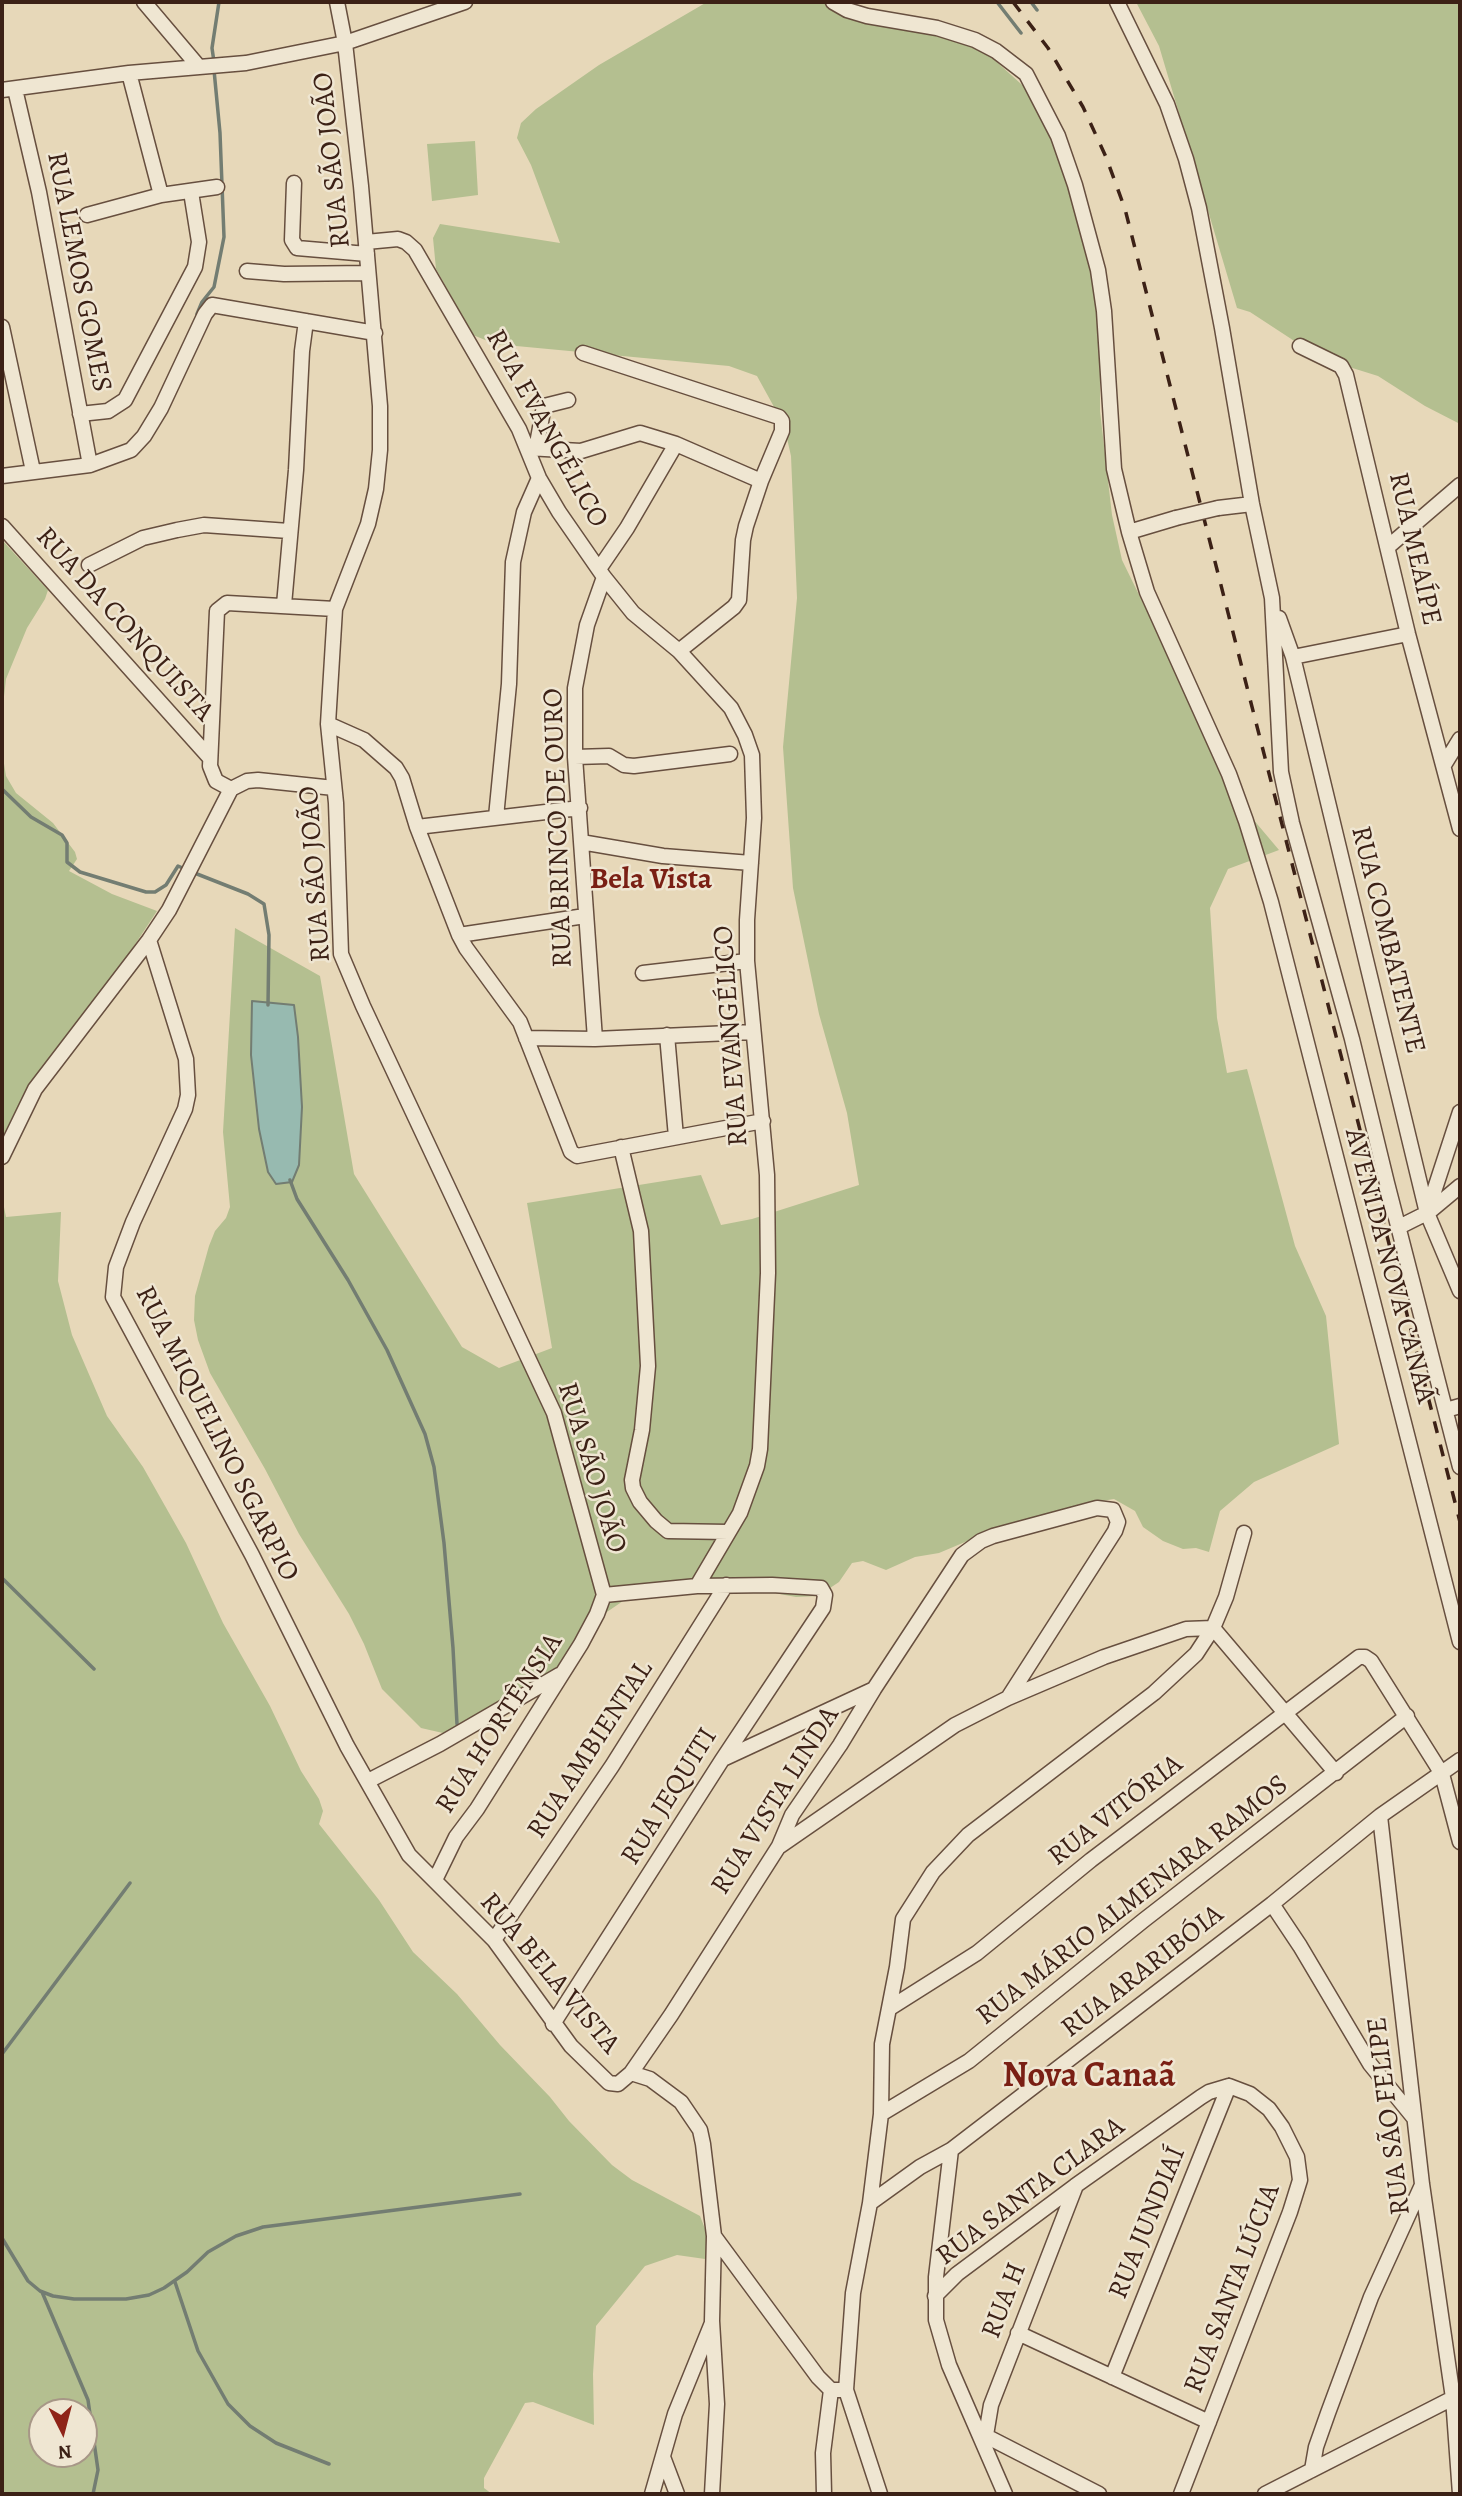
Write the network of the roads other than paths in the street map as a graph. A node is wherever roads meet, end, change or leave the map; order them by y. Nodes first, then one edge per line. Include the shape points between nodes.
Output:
1 (144, 2) edge
2 (337, 2) edge
3 (465, 2) edge
4 (833, 2) edge
5 (1117, 2) edge
6 (345, 43) junction
7 (200, 67) junction
8 (129, 73) junction
9 (8, 90) edge
10 (294, 183) dead end
11 (217, 187) dead end
12 (191, 192) junction
13 (161, 195) junction
14 (87, 215) dead end
15 (367, 248) junction
16 (247, 271) dead end
17 (368, 272) junction
18 (306, 321) junction
19 (2, 327) edge
20 (374, 333) junction
21 (1300, 346) dead end
22 (583, 353) dead end
23 (568, 400) dead end
24 (80, 414) junction
25 (676, 444) junction
26 (532, 448) junction
27 (90, 465) junction
28 (33, 471) junction
29 (2, 476) edge
30 (539, 478) junction
31 (761, 481) junction
32 (1460, 485) edge
33 (1251, 504) junction
34 (2, 526) edge
35 (289, 531) junction
36 (1129, 532) junction
37 (1389, 546) junction
38 (89, 565) dead end
39 (602, 573) junction
40 (1272, 598) junction
41 (284, 605) junction
42 (335, 609) junction
43 (1408, 634) junction
44 (679, 650) junction
45 (1293, 657) junction
46 (328, 724) junction
47 (1460, 739) edge
48 (730, 754) dead end
49 (575, 757) junction
50 (210, 758) junction
51 (1444, 765) junction
52 (334, 788) junction
53 (231, 789) junction
54 (580, 808) junction
55 (496, 817) junction
56 (417, 827) junction
57 (1460, 829) edge
58 (581, 842) junction
59 (751, 863) junction
60 (585, 916) junction
61 (460, 935) junction
62 (149, 940) junction
63 (747, 961) junction
64 (643, 973) dead end
65 (753, 1032) junction
66 (667, 1035) junction
67 (526, 1038) junction
68 (595, 1039) junction
69 (1460, 1112) edge
70 (762, 1121) junction
71 (676, 1137) junction
72 (621, 1147) junction
73 (2, 1157) edge
74 (1460, 1186) edge
75 (1427, 1213) junction
76 (1399, 1227) junction
77 (1460, 1291) edge
78 (1453, 1408) edge
79 (1460, 1467) edge
80 (728, 1532) junction
81 (1244, 1533) dead end
82 (697, 1586) junction
83 (726, 1586) junction
84 (604, 1595) junction
85 (1213, 1628) junction
86 (1460, 1642) edge
87 (564, 1672) junction
88 (874, 1689) junction
89 (1007, 1698) junction
90 (1284, 1712) junction
91 (1407, 1716) junction
92 (722, 1760) junction
93 (1460, 1760) edge
94 (1336, 1773) junction
95 (1441, 1774) junction
96 (368, 1781) junction
97 (1380, 1816) junction
98 (1460, 1842) edge
99 (779, 1846) junction
100 (435, 1880) junction
101 (1272, 1904) junction
102 (494, 1940) junction
103 (890, 2008) junction
104 (553, 2024) junction
105 (631, 2073) junction
106 (1229, 2087) junction
107 (881, 2114) junction
108 (1414, 2118) junction
109 (951, 2150) junction
110 (1422, 2184) junction
111 (1075, 2186) junction
112 (870, 2203) junction
113 (714, 2236) junction
114 (935, 2296) junction
115 (712, 2321) junction
116 (1018, 2333) junction
117 (1112, 2377) junction
118 (831, 2390) junction
119 (846, 2390) junction
120 (1456, 2393) edge
121 (1209, 2422) junction
122 (983, 2434) junction
123 (663, 2457) junction
124 (1312, 2470) junction
125 (652, 2494) edge
126 (677, 2494) edge
127 (712, 2494) edge
128 (824, 2494) edge
129 (880, 2494) edge
130 (1005, 2494) edge
131 (1099, 2494) edge
132 (1181, 2494) edge
133 (1265, 2494) edge
134 (1460, 2494) edge

1 - 7 street
2 - 6 street, RUA SÃO JOÃO
3 - 6 street
4 - 36 street, AVENIDA NOVA CANAÃ via 867,16 975,40 996,51 1031,82 1058,136 1098,270 1114,470
5 - 33 street via 1167,104 1186,159 1222,328
6 - 7 street via 246,63
6 - 15 street, RUA SÃO JOÃO
7 - 8 street
8 - 9 street
8 - 13 street
9 - 24 street, RUA LEMOS GOMES via 39,192
10 - 15 street, RUA EVANGÉLICO via 292,240 297,248
11 - 12 street
12 - 13 street
12 - 24 street via 199,242 195,267 125,400 108,411
13 - 14 street
15 - 17 street, RUA SÃO JOÃO
15 - 26 street, RUA EVANGÉLICO via 398,239 415,250
16 - 17 street, RUA SÃO JOÃO
17 - 20 street, RUA SÃO JOÃO
18 - 20 street
18 - 27 street via 212,305 144,436 131,450
18 - 35 street
19 - 28 street
20 - 42 street, RUA SÃO JOÃO via 380,406 376,488 368,524
21 - 37 street, RUA MEAÍPE via 1344,369
22 - 31 street via 779,417 782,431
23 - 26 street via 544,407
24 - 27 street, RUA LEMOS GOMES
25 - 26 street via 640,433 581,451
25 - 31 street
25 - 39 street, RUA BRINCO DE OURO
26 - 30 street, RUA EVANGÉLICO
27 - 28 street
28 - 29 street
30 - 39 street, RUA EVANGÉLICO
30 - 55 street via 524,512 513,562 509,684
31 - 44 street via 743,540 739,600
32 - 37 street
33 - 36 street, bridge
33 - 40 street
34 - 50 street, RUA DA CONQUISTA
35 - 38 street via 204,525 143,538
35 - 41 street
36 - 86 street, AVENIDA NOVA CANAÃ via 1147,592 1229,774 1271,902
37 - 43 street, RUA MEAÍPE
39 - 44 street, RUA EVANGÉLICO via 633,612
39 - 49 street, RUA BRINCO DE OURO via 575,688
40 - 45 street, RUA COMBATENTE
40 - 76 street via 1282,772 1292,823
41 - 42 street
41 - 50 street via 228,603 217,611
42 - 46 street, RUA SÃO JOÃO
43 - 45 street
43 - 51 street, RUA MEAÍPE
44 - 59 street, RUA EVANGÉLICO via 731,708 745,734 752,755
45 - 75 street, RUA COMBATENTE
46 - 52 street, RUA SÃO JOÃO
46 - 56 street via 364,740 397,768
47 - 51 street
48 - 49 street via 634,766 609,756
49 - 54 street, RUA BRINCO DE OURO
50 - 53 street, RUA DA CONQUISTA via 216,781
51 - 57 street, RUA MEAÍPE
52 - 53 street via 258,780
52 - 84 street, RUA SÃO JOÃO via 345,968 554,1413
53 - 62 street via 176,898
54 - 55 street
54 - 58 street, RUA BRINCO DE OURO
55 - 56 street
56 - 61 street
58 - 59 street via 663,856
58 - 60 street, RUA BRINCO DE OURO
59 - 63 street, RUA EVANGÉLICO
60 - 61 street
60 - 68 street, RUA BRINCO DE OURO
61 - 67 street
62 - 73 street via 34,1089
62 - 96 street, RUA MIQUELINO SGARPIO via 186,1059 188,1095 116,1267 113,1297 253,1555
63 - 64 street
63 - 65 street, RUA EVANGÉLICO
65 - 66 street
65 - 70 street, RUA EVANGÉLICO
66 - 68 street
66 - 71 street
67 - 68 street
67 - 72 street via 568,1148 577,1156
69 - 75 street
70 - 71 street
70 - 80 street, RUA EVANGÉLICO via 768,1273 760,1449 749,1493
71 - 72 street
72 - 80 street via 641,1231 648,1366 633,1488 668,1531
74 - 75 street
75 - 76 street
75 - 77 street, RUA COMBATENTE
76 - 78 street
78 - 79 street
80 - 82 street, RUA EVANGÉLICO
81 - 85 street
82 - 83 street
82 - 84 street
83 - 92 street, RUA JEQUITI via 815,1587 825,1595 823,1608
83 - 102 street, RUA AMBIENTAL
84 - 87 street, RUA HORTÊNSIA
85 - 89 street via 1177,1630
85 - 90 street
85 - 103 street via 1196,1654 1154,1693 968,1835 933,1872 903,1919
87 - 96 street
87 - 100 street, RUA HORTÊNSIA via 456,1837
88 - 89 street, RUA VISTA LINDA via 962,1555 993,1536 1097,1508 1113,1510 1118,1522 1115,1531
88 - 92 street
88 - 99 street, RUA VISTA LINDA via 792,1815
89 - 99 street via 955,1726
90 - 91 street, RUA VITÓRIA via 1355,1659 1365,1657
90 - 94 street
90 - 103 street, RUA VITÓRIA via 977,1953
91 - 94 street, RUA MÁRIO ALMENARA RAMOS
91 - 95 street
92 - 104 street, RUA JEQUITI
93 - 95 street, RUA ARARIBÓIA
94 - 107 street, RUA MÁRIO ALMENARA RAMOS via 969,2061
95 - 97 street, RUA ARARIBÓIA
95 - 98 street
96 - 100 street, RUA BELA VISTA via 409,1855
97 - 101 street, RUA ARARIBÓIA
97 - 108 street, RUA SÃO FELIPE
99 - 105 street, RUA VISTA LINDA
100 - 102 street, RUA BELA VISTA
101 - 108 street via 1370,2064
101 - 109 street, RUA ARARIBÓIA
102 - 104 street, RUA BELA VISTA
103 - 107 street via 883,2044
104 - 105 street, RUA BELA VISTA via 609,2083 618,2084
105 - 113 street, RUA BELA VISTA via 650,2079 681,2102 700,2130
106 - 111 street, RUA SANTA CLARA via 1209,2092
106 - 117 street, RUA JUNDIAÍ
106 - 121 street, RUA SANTA LÚCIA via 1269,2109 1297,2158 1300,2180
107 - 112 street
108 - 110 street, RUA SÃO FELIPE
109 - 112 street, RUA ARARIBÓIA
109 - 114 street
110 - 120 street, RUA SÃO FELIPE
110 - 124 street via 1371,2297
111 - 114 street, RUA SANTA CLARA via 957,2274
111 - 116 street, RUA H
112 - 119 street via 853,2293
113 - 115 street, RUA BELA VISTA
113 - 118 street
114 - 122 street via 936,2320 949,2365
115 - 123 street via 674,2414
115 - 127 street, RUA BELA VISTA via 718,2404
116 - 117 street
116 - 122 street, RUA H
117 - 121 street
118 - 119 street
118 - 128 street via 822,2453
119 - 129 street
120 - 124 street
120 - 134 street, RUA SÃO FELIPE
121 - 132 street, RUA SANTA LÚCIA
122 - 130 street
122 - 131 street
123 - 125 street
123 - 126 street
124 - 133 street

